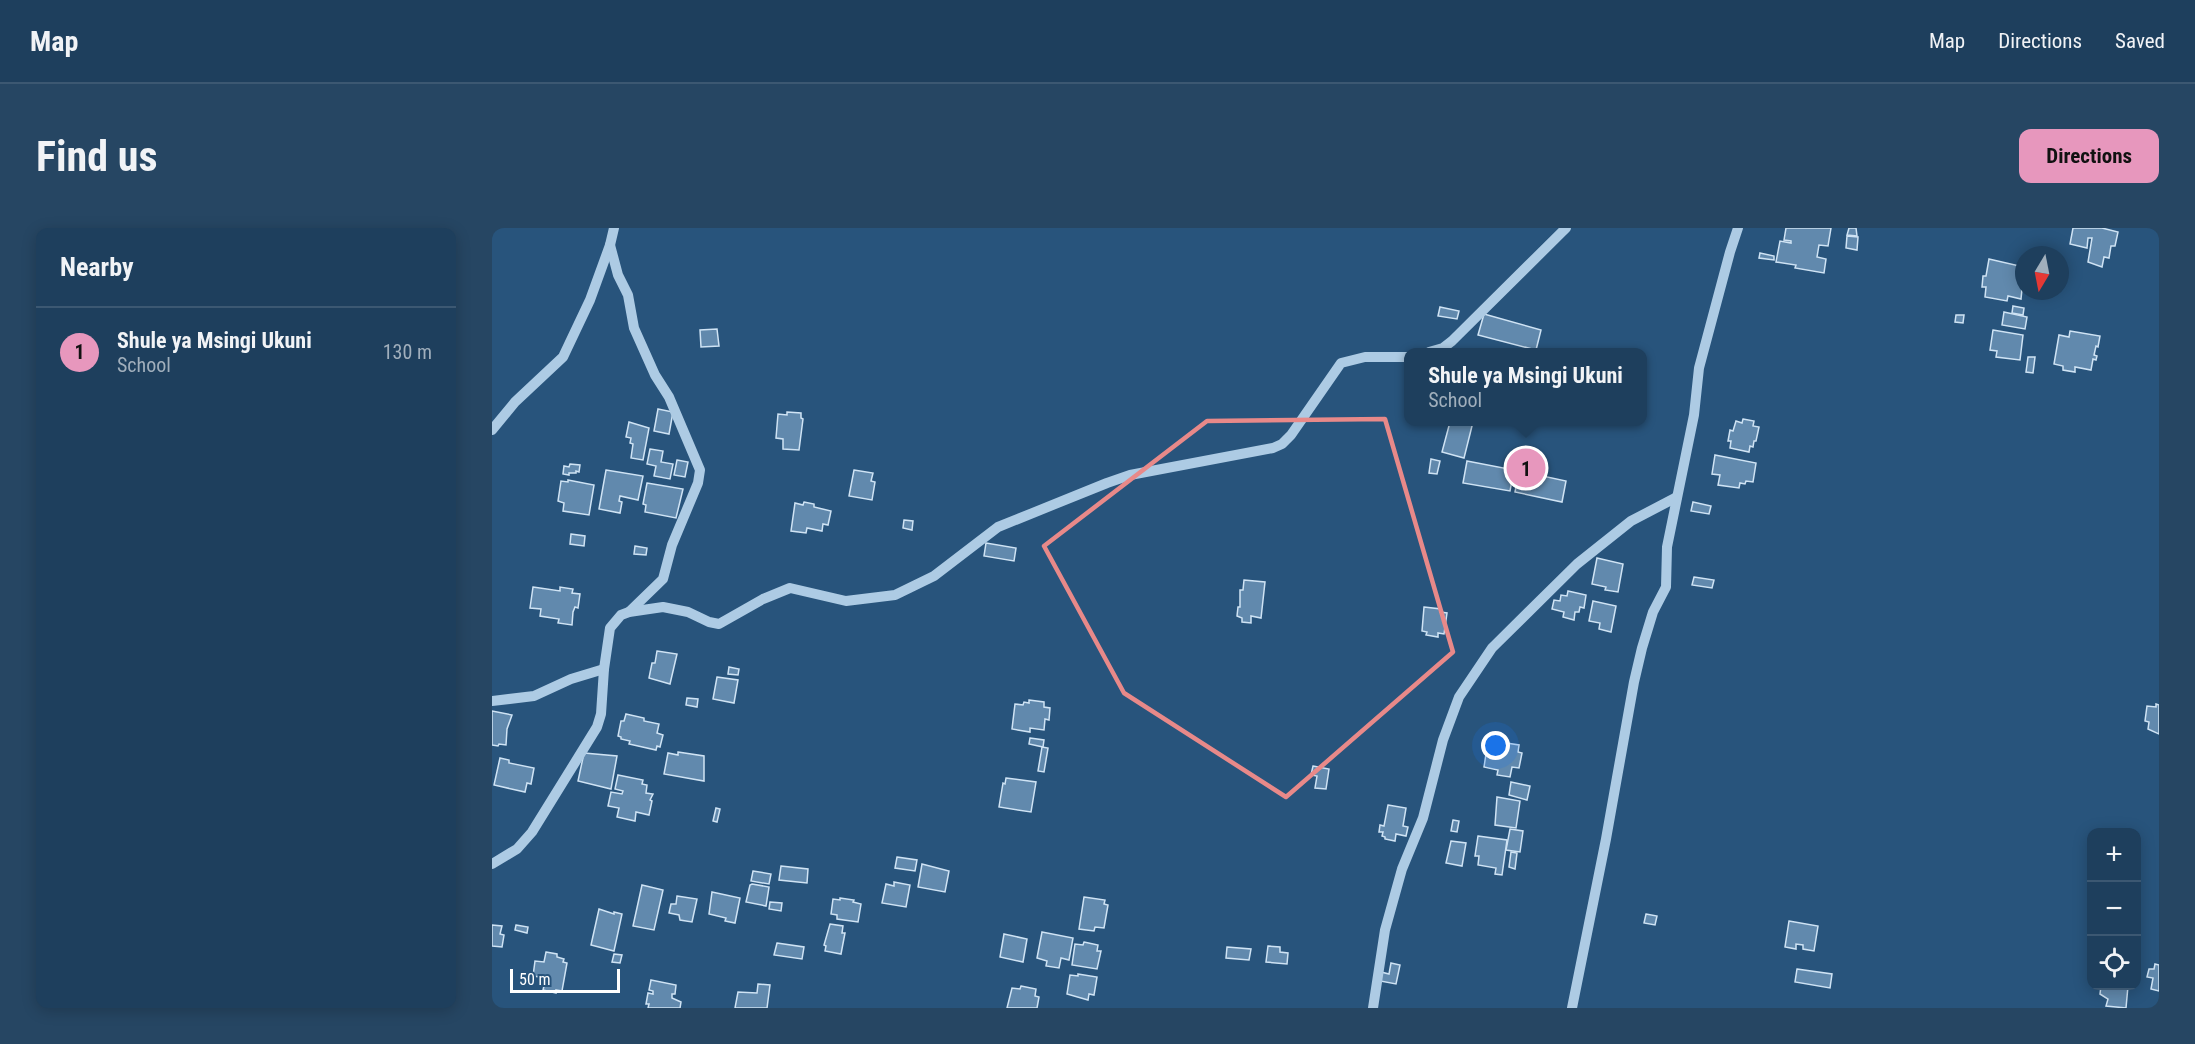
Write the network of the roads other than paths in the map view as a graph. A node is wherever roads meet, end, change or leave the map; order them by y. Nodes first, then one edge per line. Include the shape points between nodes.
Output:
1 (614, 228) edge
2 (1566, 228) edge
3 (1738, 228) edge
4 (610, 245) junction
5 (1443, 348) edge
6 (1404, 357) edge
7 (492, 430) edge
8 (1677, 497) junction
9 (629, 612) junction
10 (604, 669) junction
11 (492, 701) edge
12 (492, 864) edge
13 (1373, 1008) edge
14 (1572, 1008) edge

1 - 4 street
2 - 5 street
3 - 8 street via 1699,368 1695,415
4 - 7 street via 563,357 514,402
4 - 9 street via 628,295 634,328 700,470 663,579
6 - 9 street via 1365,357 1341,363 1282,444 1107,483 998,528 934,576 895,595 846,600 790,588 719,624 663,607
8 - 13 street via 1631,521 1577,564 1492,648 1459,697 1385,930
8 - 14 street via 1667,547 1666,588 1653,612 1636,672
9 - 10 street via 610,628
10 - 11 street via 534,696
10 - 12 street via 597,727 532,832 518,849

